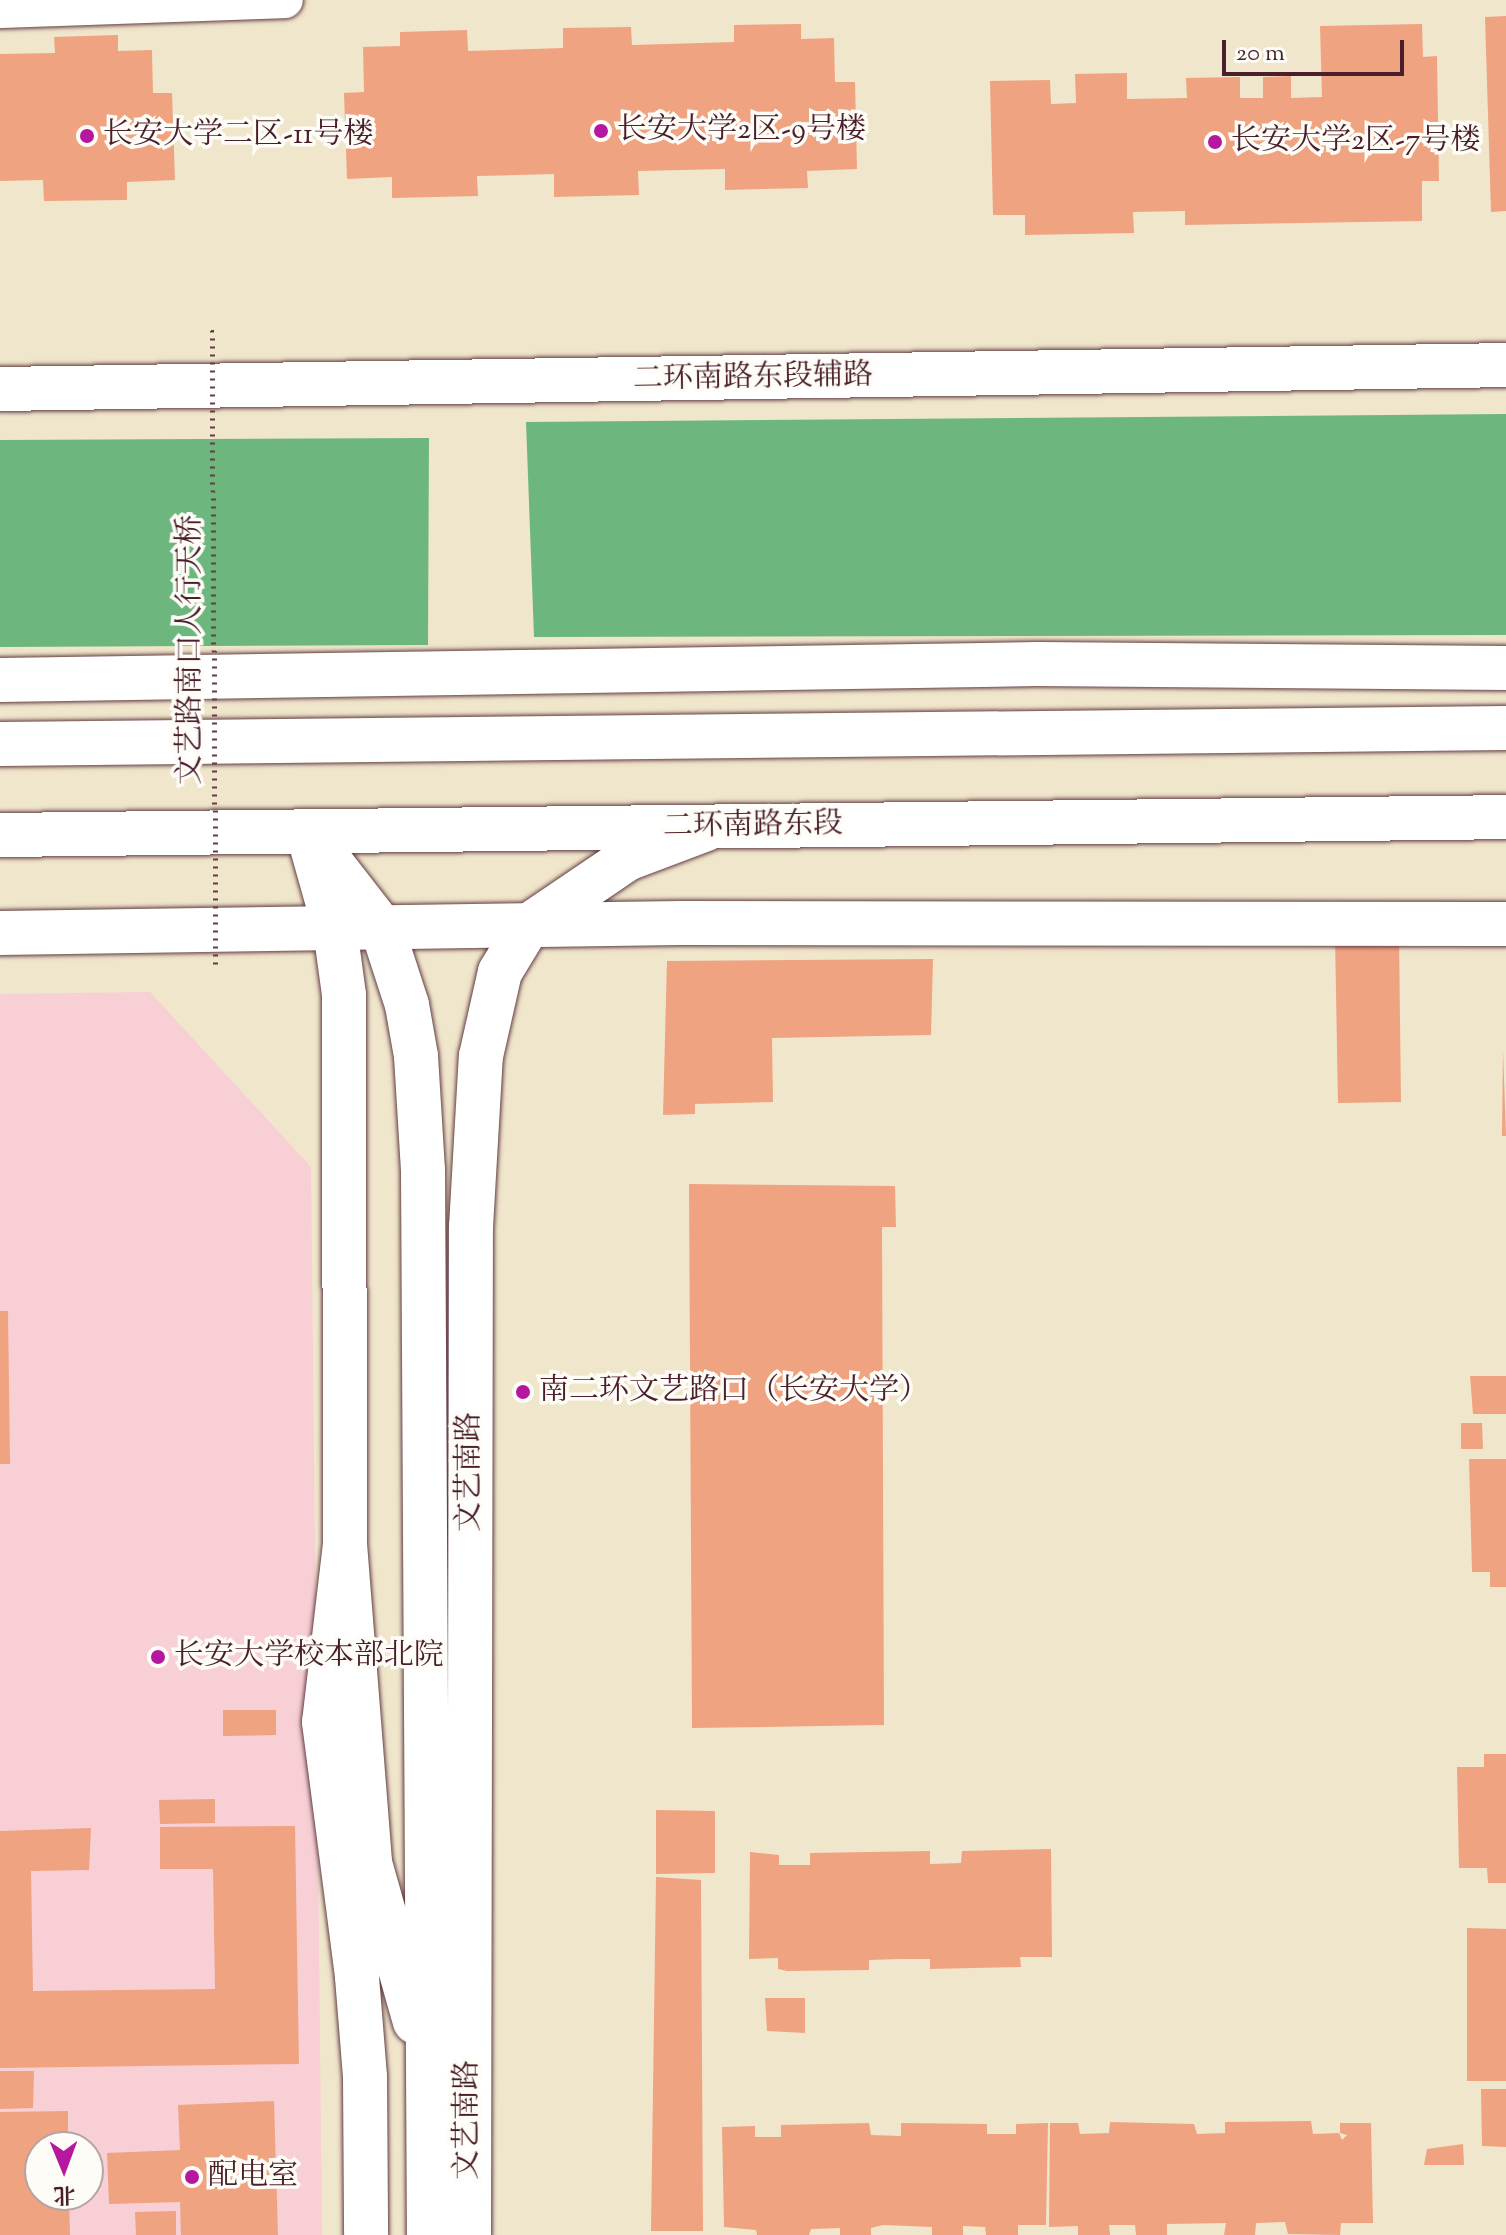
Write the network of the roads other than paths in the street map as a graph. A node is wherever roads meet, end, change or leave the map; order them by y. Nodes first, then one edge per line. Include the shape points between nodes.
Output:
1 (285, 0) edge
2 (0, 10) edge
3 (1506, 365) edge
4 (0, 389) edge
5 (1506, 668) edge
6 (0, 680) edge
7 (1506, 728) edge
8 (0, 744) edge
9 (1506, 817) edge
10 (708, 828) junction
11 (308, 833) junction
12 (0, 835) edge
13 (1506, 924) edge
14 (528, 926) junction
15 (382, 928) junction
16 (335, 929) junction
17 (0, 933) edge
18 (345, 1544) junction
19 (428, 2065) junction
20 (366, 2235) edge
21 (429, 2235) edge
22 (469, 2235) edge

1 - 2 lane
3 - 4 main road, 二环南路东段辅路
5 - 6 main road via 1037,664
7 - 8 main road
9 - 10 main road, 二环南路东段
10 - 11 main road, 二环南路东段
10 - 14 main road, 文艺南路 via 627,859
11 - 12 main road, 二环南路东段
11 - 15 main road, 文艺南路
11 - 16 main road
13 - 14 main road
14 - 15 main road
14 - 22 main road, 文艺南路 via 500,972 481,1056 471,1227
15 - 16 main road
15 - 19 main road, 文艺南路 via 410,1018 423,1170
16 - 17 main road
16 - 18 main road via 344,995
18 - 19 main road via 370,1863
18 - 20 main road via 324,1722 357,1977 365,2077
19 - 21 main road, 文艺南路

